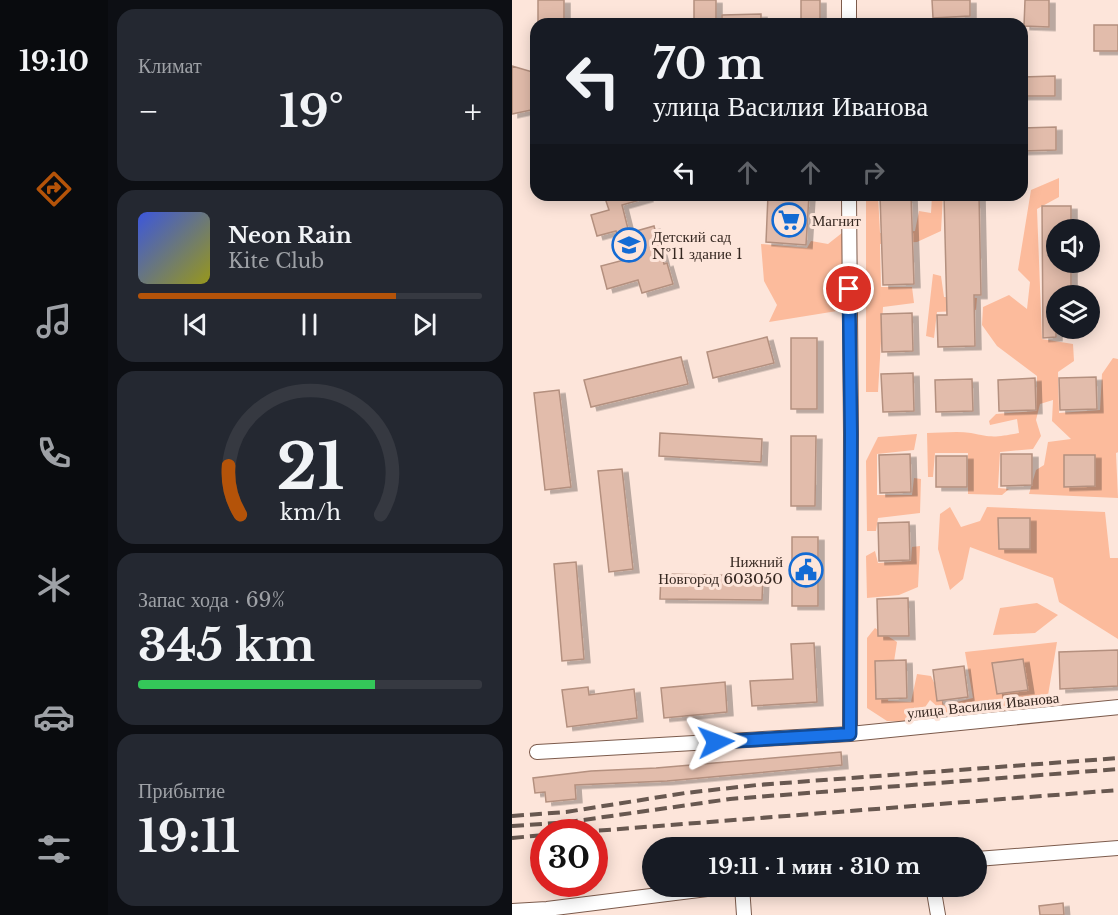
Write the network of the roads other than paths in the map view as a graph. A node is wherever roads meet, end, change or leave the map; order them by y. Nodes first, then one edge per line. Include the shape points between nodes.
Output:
1 (849, 0) edge
2 (849, 18) edge
3 (849, 201) edge
4 (1118, 708) edge
5 (850, 734) junction
6 (537, 752) dead end
7 (1118, 848) edge
8 (987, 858) edge
9 (644, 897) edge
10 (743, 897) edge
11 (935, 897) edge
12 (512, 911) edge
13 (547, 912) edge
14 (744, 915) edge
15 (938, 915) edge

1 - 2 street
3 - 5 street
4 - 5 street, улица Василия Иванова
5 - 6 street, улица Василия Иванова
7 - 8 street
9 - 13 street
10 - 14 street
11 - 15 street
12 - 13 street

